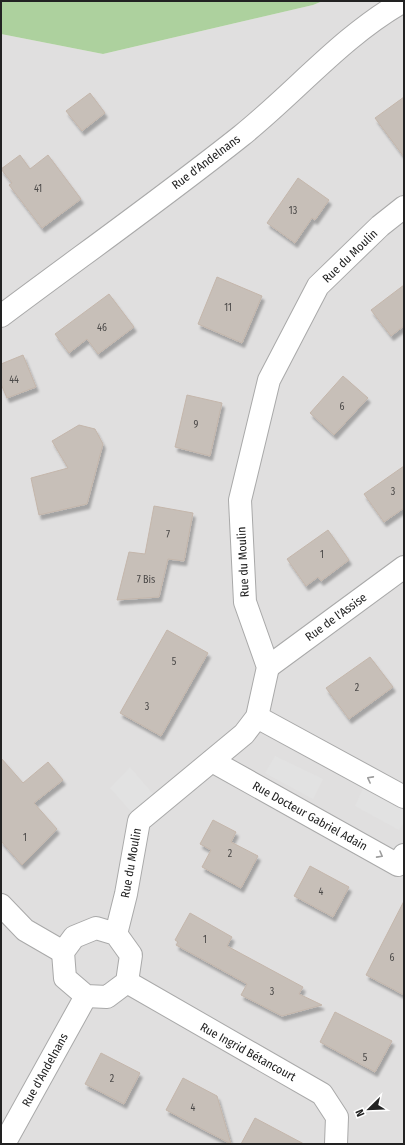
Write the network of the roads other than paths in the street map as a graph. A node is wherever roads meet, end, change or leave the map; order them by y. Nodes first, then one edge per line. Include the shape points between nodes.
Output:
1 (404, 2) edge
2 (404, 207) edge
3 (1, 316) edge
4 (404, 567) edge
5 (268, 667) junction
6 (257, 718) junction
7 (212, 761) junction
8 (404, 797) edge
9 (404, 855) edge
10 (3, 912) edge
11 (116, 934) junction
12 (63, 952) junction
13 (126, 982) junction
14 (86, 996) junction
15 (4, 1144) edge
16 (336, 1144) edge

1 - 3 street, Rue d'Andelnans via 383,13 313,70 242,135
2 - 5 street, Rue du Moulin via 380,226 318,286 269,380 240,500 245,602
4 - 5 street, Rue de l'Assise
5 - 6 street, Rue du Moulin
6 - 7 street, Rue du Moulin via 244,734
8 -> 6 street
7 -> 9 street, Rue Docteur Gabriel Adain via 398,865
7 - 11 street, Rue du Moulin via 139,821
10 - 12 street via 25,930
11 - 12 street via 96,928 74,937
11 - 13 street via 131,955
12 - 14 street via 66,978
13 - 14 street via 107,996
13 - 16 street, Rue Ingrid Bétancourt via 322,1094 337,1117
14 - 15 street, Rue d'Andelnans

